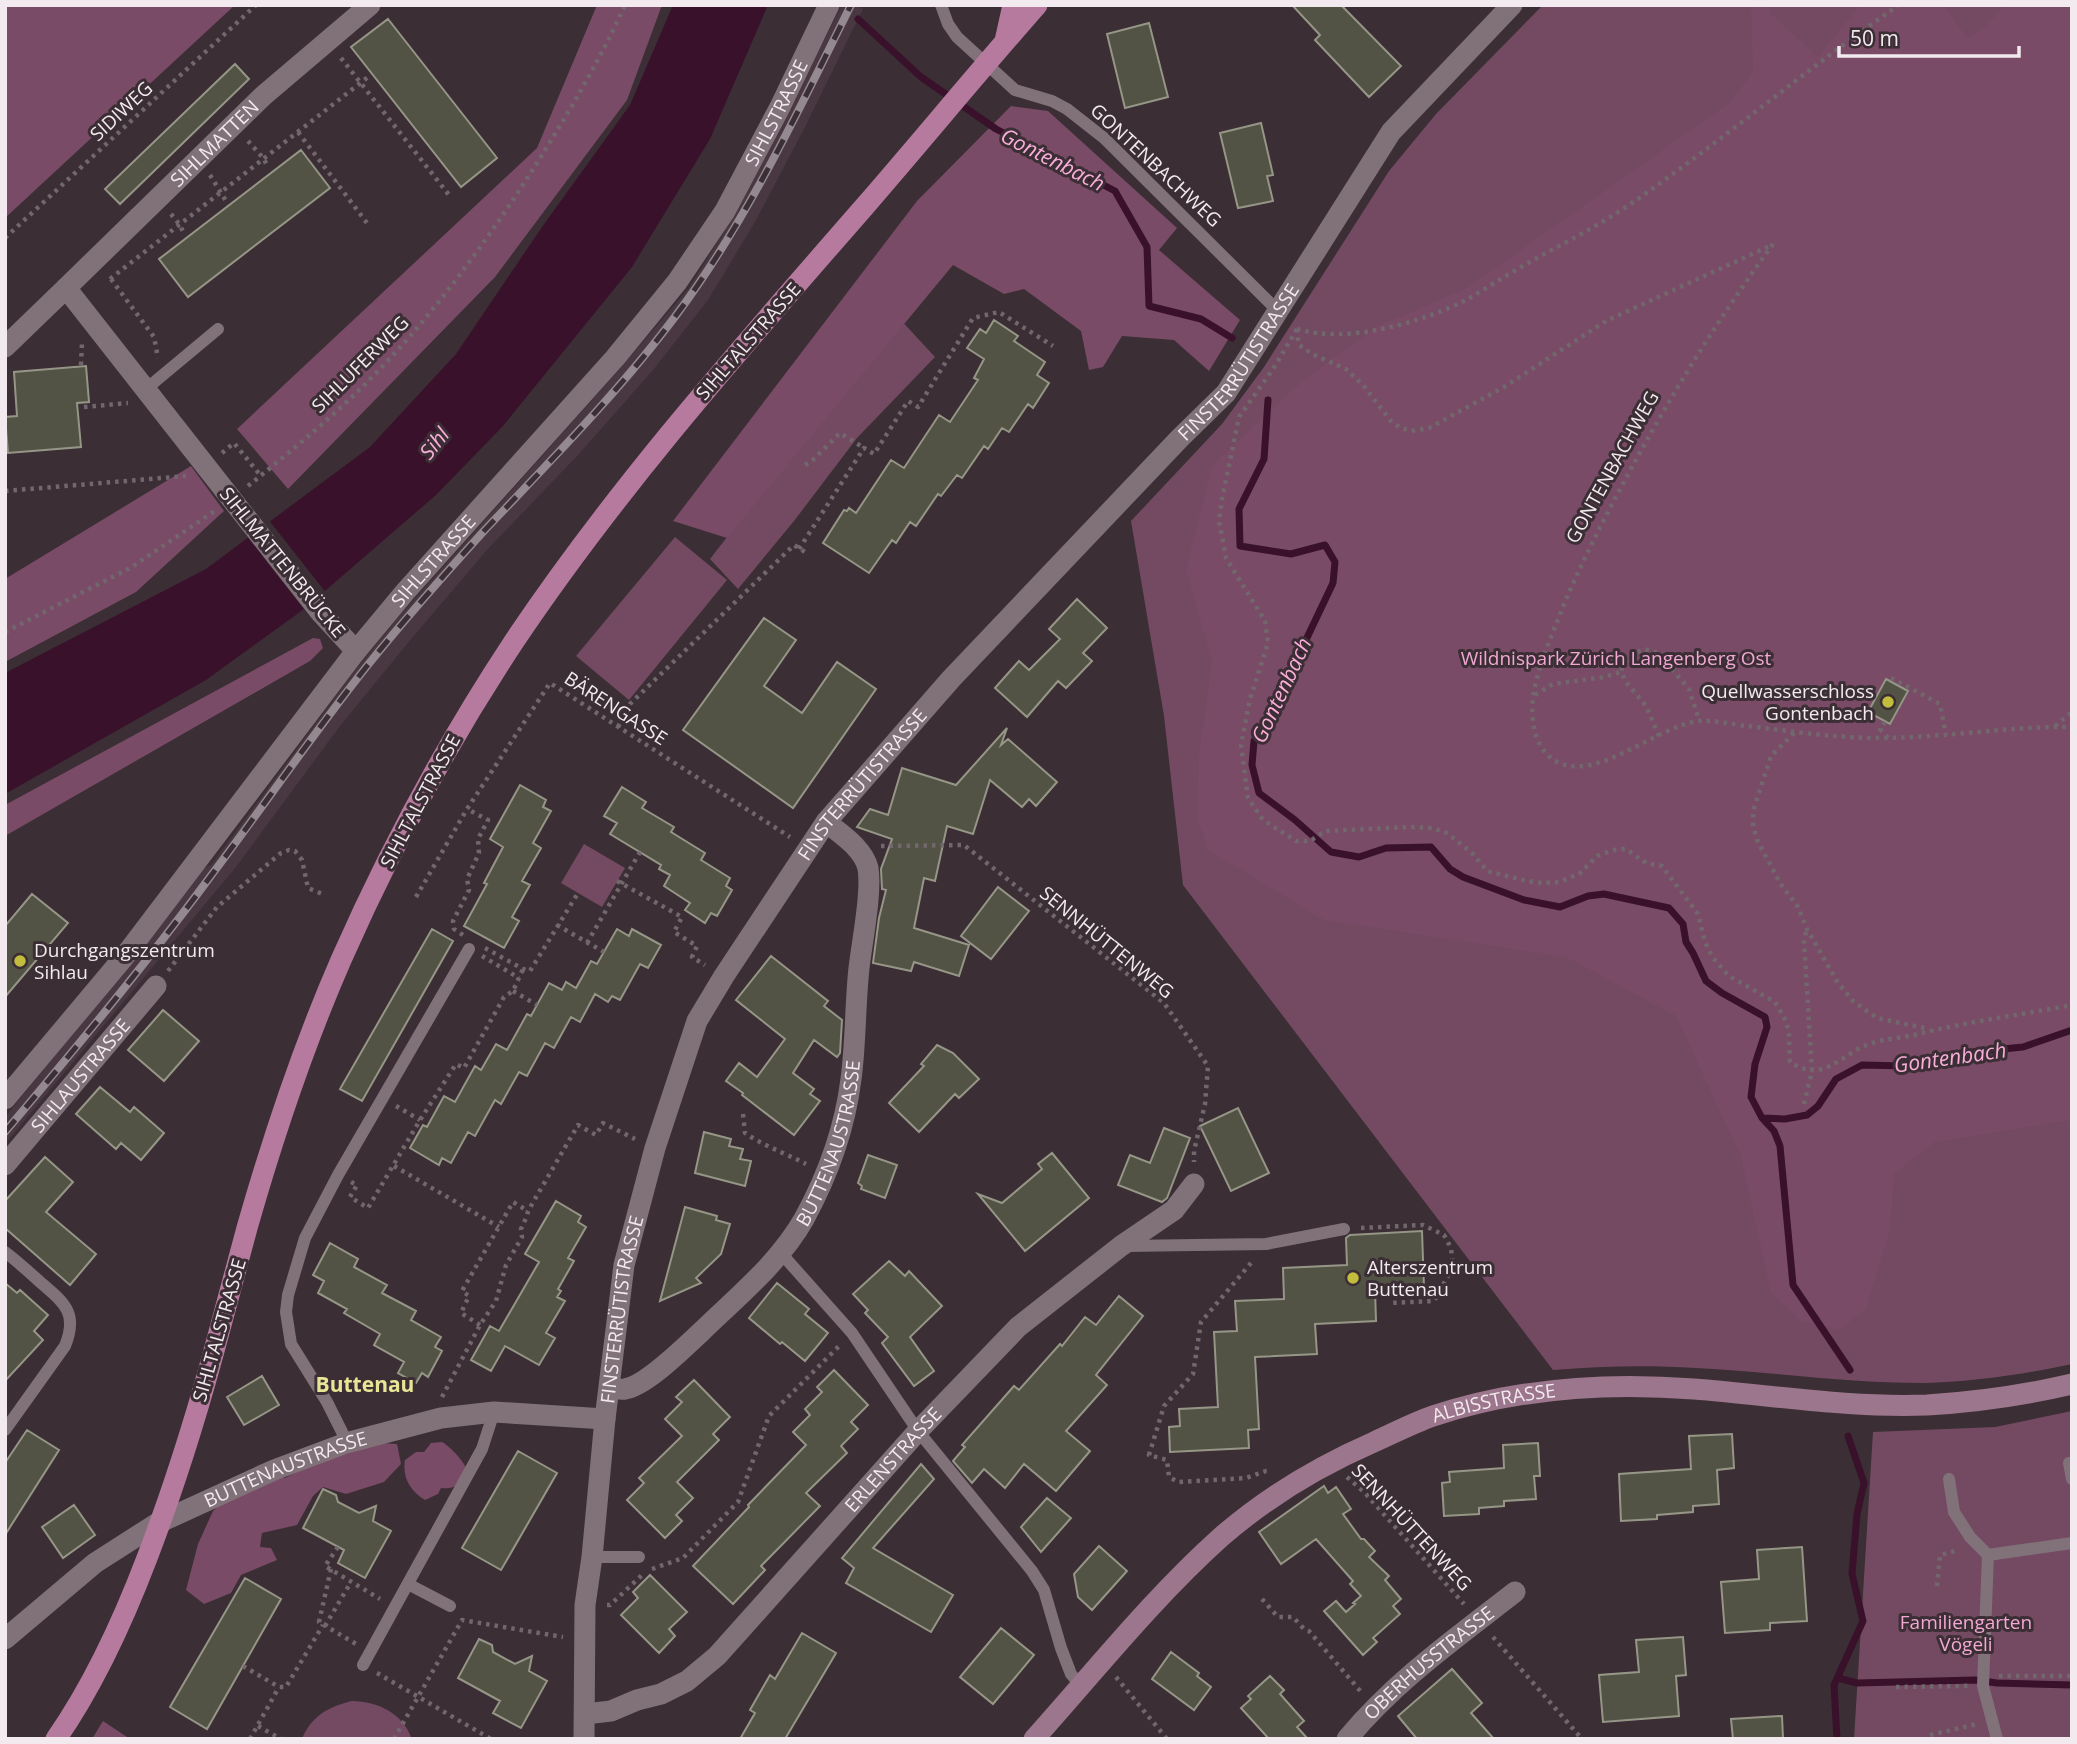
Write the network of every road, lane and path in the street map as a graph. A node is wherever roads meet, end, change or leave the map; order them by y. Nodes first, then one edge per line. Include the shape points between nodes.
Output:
1 (256, 5) edge
2 (370, 5) edge
3 (625, 5) edge
4 (829, 5) edge
5 (942, 5) edge
6 (1013, 5) edge
7 (1512, 5) edge
8 (1899, 5) edge
9 (1037, 6) edge
10 (1004, 43) junction
11 (335, 51) dead end
12 (368, 77) dead end
13 (361, 83) junction
14 (401, 120) dead end
15 (394, 125) junction
16 (298, 132) junction
17 (256, 148) dead end
18 (264, 159) junction
19 (434, 162) dead end
20 (427, 167) junction
21 (205, 168) dead end
22 (268, 168) dead end
23 (222, 192) junction
24 (449, 195) dead end
25 (226, 201) dead end
26 (367, 223) dead end
27 (180, 225) junction
28 (184, 234) dead end
29 (5, 238) edge
30 (111, 279) junction
31 (100, 287) dead end
32 (65, 288) junction
33 (1278, 311) junction
34 (218, 329) dead end
35 (1297, 329) junction
36 (1053, 346) dead end
37 (5, 347) edge
38 (165, 372) junction
39 (138, 396) junction
40 (84, 407) dead end
41 (864, 448) junction
42 (804, 465) dead end
43 (207, 468) junction
44 (261, 476) junction
45 (244, 489) dead end
46 (5, 491) edge
47 (225, 504) dead end
48 (799, 549) junction
49 (808, 554) dead end
50 (5, 632) edge
51 (356, 651) junction
52 (1621, 672) junction
53 (1891, 678) dead end
54 (1534, 696) junction
55 (2072, 712) edge
56 (1699, 720) junction
57 (1885, 722) dead end
58 (2055, 726) junction
59 (618, 727) junction
60 (2072, 727) edge
61 (1794, 732) junction
62 (1946, 735) junction
63 (1659, 736) junction
64 (1888, 738) junction
65 (467, 809) junction
66 (826, 822) junction
67 (808, 849) junction
68 (858, 849) junction
69 (639, 852) dead end
70 (620, 882) junction
71 (578, 893) dead end
72 (325, 895) dead end
73 (416, 897) dead end
74 (557, 925) junction
75 (1807, 929) junction
76 (463, 935) dead end
77 (587, 943) junction
78 (472, 945) joint
79 (604, 952) dead end
80 (692, 957) dead end
81 (504, 969) dead end
82 (523, 969) junction
83 (519, 978) junction
84 (156, 986) joint
85 (513, 991) junction
86 (537, 1005) dead end
87 (2072, 1005) edge
88 (1933, 1030) junction
89 (1812, 1071) junction
90 (5, 1099) edge
91 (392, 1104) dead end
92 (1804, 1104) dead end
93 (743, 1114) dead end
94 (420, 1120) junction
95 (655, 1149) junction
96 (5, 1165) edge
97 (394, 1166) junction
98 (825, 1174) junction
99 (1195, 1184) joint
100 (357, 1185) dead end
101 (528, 1210) junction
102 (499, 1227) junction
103 (1344, 1229) joint
104 (1266, 1244) junction
105 (1121, 1246) junction
106 (5, 1252) edge
107 (780, 1252) junction
108 (1390, 1303) dead end
109 (480, 1325) junction
110 (852, 1333) junction
111 (2072, 1384) edge
112 (610, 1388) junction
113 (494, 1412) junction
114 (441, 1418) junction
115 (605, 1419) junction
116 (5, 1430) edge
117 (918, 1432) junction
118 (346, 1443) junction
119 (1331, 1461) junction
120 (2069, 1463) dead end
121 (1274, 1471) dead end
122 (1949, 1479) dead end
123 (2072, 1479) edge
124 (2072, 1543) edge
125 (338, 1547) dead end
126 (1984, 1550) junction
127 (592, 1557) junction
128 (639, 1557) dead end
129 (331, 1569) junction
130 (351, 1582) junction
131 (408, 1584) junction
132 (1937, 1586) dead end
133 (1514, 1592) dead end
134 (1262, 1599) dead end
135 (585, 1605) junction
136 (450, 1606) dead end
137 (395, 1607) junction
138 (1478, 1620) junction
139 (324, 1626) junction
140 (584, 1637) junction
141 (5, 1639) edge
142 (370, 1651) junction
143 (363, 1665) joint
144 (243, 1666) dead end
145 (1116, 1676) dead end
146 (2072, 1676) edge
147 (1984, 1681) junction
148 (1081, 1686) junction
149 (279, 1687) junction
150 (1896, 1687) dead end
151 (1359, 1690) dead end
152 (418, 1697) junction
153 (585, 1714) junction
154 (1992, 1721) junction
155 (258, 1726) junction
156 (62, 1730) edge
157 (1930, 1735) dead end
158 (250, 1739) edge
159 (281, 1739) edge
160 (394, 1739) edge
161 (491, 1739) edge
162 (584, 1739) edge
163 (1034, 1739) edge
164 (1167, 1739) edge
165 (1347, 1739) edge
166 (1582, 1739) edge
167 (1997, 1739) edge

1 - 29 path, SIDIWEG
2 - 32 street, SIHLMATTEN via 263,96
3 - 44 path, SIHLUFERWEG via 556,133 499,223 429,314 353,396
4 - 51 street, SIHLSTRASSE via 725,211 677,282
5 - 33 lane, GONTENBACHWEG via 957,37 1015,90 1067,109 1104,138
6 - 10 main road
7 - 33 street, FINSTERRÜTISTRASSE via 1391,132
8 - 35 path via 1624,208 1464,300 1401,324 1344,335
9 - 10 main road, SIHLTALSTRASSE
10 - 156 main road, SIHLTALSTRASSE via 699,397 589,535 513,643 428,782 360,919 303,1055 169,1500 115,1635
11 - 13 path
12 - 13 path
13 - 15 path
13 - 16 path
14 - 15 path
15 - 20 path
16 - 18 path
16 - 26 path
17 - 18 path
18 - 22 path
18 - 23 path
19 - 20 path
20 - 24 path
21 - 23 path
23 - 25 path
23 - 27 path
27 - 28 path
27 - 30 path
30 - 31 path
30 - 38 path via 154,337
32 - 37 street, SIHLMATTEN
32 - 39 street
33 - 66 street, FINSTERRÜTISTRASSE via 1226,393 951,679
34 - 38 lane
35 - 54 path, GONTENBACHWEG via 1299,345 1346,369 1399,427 1411,431 1429,428 1504,387 1606,320 1773,244 1659,419 1597,531 1548,645
35 - 89 path via 1240,417 1219,521 1226,558 1265,621 1268,643 1241,745 1248,798 1263,820 1296,841 1310,841 1325,831 1432,828 1447,833 1487,871 1542,883 1579,874 1597,856 1626,849 1646,863 1662,866 1698,914 1713,958 1729,976 1775,1002 1786,1021 1790,1062
36 - 41 path via 999,312 973,318 918,407 908,401 874,454
38 - 39 lane
39 - 40 path
39 - 43 street
41 - 42 path via 840,433
41 - 48 path
43 - 44 path via 234,443
43 - 46 path
43 - 51 street, SIHLMATTENBRÜCKE
44 - 45 path, SIHLUFERWEG
47 - 50 path via 132,566
48 - 49 path
48 - 59 path via 794,545 630,704
51 - 90 street, SIHLSTRASSE via 124,957
52 - 54 path via 1553,684
52 - 56 path via 1632,654 1644,649 1658,653 1689,689
52 - 63 path via 1646,706
53 - 62 path via 1940,704
54 - 63 path, GONTENBACHWEG via 1533,719 1540,747 1561,764 1596,764
55 - 58 path
56 - 61 path, GONTENBACHWEG
56 - 63 path, GONTENBACHWEG
57 - 64 path via 1881,729
58 - 60 path, GONTENBACHWEG
58 - 62 path, GONTENBACHWEG
59 - 65 path, BÄRENGASSE via 550,683
59 - 67 path, BÄRENGASSE
61 - 64 path, GONTENBACHWEG
61 - 75 path via 1771,756 1753,826
62 - 64 path, GONTENBACHWEG
65 - 73 path, BÄRENGASSE
65 - 76 path via 488,820 478,839 479,853 467,879 468,890 453,921 454,929
66 - 67 street, FINSTERRÜTISTRASSE
66 - 68 street
67 - 95 street, FINSTERRÜTISTRASSE via 697,1021
68 - 98 street, BUTTENAUSTRASSE via 867,867 868,890 851,1079 841,1134
68 - 99 path, SENNHÜTTENWEG via 964,845 1164,1003 1208,1066 1194,1151
69 - 70 path
70 - 77 path
70 - 80 path via 682,917 674,932 697,946
71 - 74 path
72 - 84 path via 308,888 302,860 295,851 281,853 218,907
74 - 77 path
74 - 82 path via 530,971
75 - 88 path via 1853,1000 1877,1018
75 - 89 path
77 - 79 path
78 - 82 path
78 - 118 lane via 338,1175 305,1238 288,1295 291,1344
81 - 83 path
82 - 83 path
83 - 85 path
84 - 96 street, SIHLAUSTRASSE
85 - 86 path
85 - 94 path via 505,997 464,1068 456,1064
87 - 88 path
88 - 89 path via 1871,1044 1826,1069
89 - 92 path
91 - 94 path
93 - 98 path via 745,1133
94 - 97 path
95 - 101 path via 603,1123 596,1135 578,1125
95 - 112 street, FINSTERRÜTISTRASSE via 624,1265
97 - 100 path via 368,1208 351,1197
97 - 102 path
98 - 107 street, BUTTENAUSTRASSE via 802,1221
99 - 105 street, ERLENSTRASSE via 1174,1210
101 - 102 path via 513,1202
101 - 109 path via 496,1301
102 - 109 path via 462,1292 469,1296 461,1313
103 - 104 lane
103 - 108 path via 1423,1224 1444,1235 1453,1267 1434,1301
104 - 105 lane
104 - 121 path via 1201,1322 1193,1374 1164,1406 1149,1455 1167,1460 1169,1478 1178,1482 1246,1478
105 - 117 street, ERLENSTRASSE via 1018,1327
106 - 116 lane via 64,1302 71,1331
107 - 110 lane
107 - 112 street, BUTTENAUSTRASSE via 659,1369 637,1385
109 - 114 path via 442,1394
110 - 117 lane
110 - 135 path via 769,1416 738,1502 692,1549 683,1558 645,1572 610,1605
111 - 119 main road, ALBISSTRASSE via 1927,1405 1640,1386 1553,1389 1479,1402 1431,1417
112 - 115 street, FINSTERRÜTISTRASSE
113 - 114 street, BUTTENAUSTRASSE
113 - 115 street, BUTTENAUSTRASSE
113 - 131 lane via 482,1449
114 - 118 street, BUTTENAUSTRASSE
115 - 127 street, FINSTERRÜTISTRASSE
117 - 148 lane via 1032,1571 1044,1590 1071,1674
117 - 153 street, ERLENSTRASSE via 717,1656 687,1681 661,1694 611,1711
118 - 141 street, BUTTENAUSTRASSE via 156,1524 95,1563
119 - 138 path, SENNHÜTTENWEG
119 - 148 main road, ALBISSTRASSE via 1289,1486 1221,1538 1159,1598
120 - 123 lane
122 - 126 lane via 1954,1511
124 - 126 lane
125 - 129 path via 325,1566
126 - 132 path via 1940,1555
126 - 147 lane
127 - 128 lane
127 - 135 street, FINSTERRÜTISTRASSE
129 - 130 path
129 - 139 path via 319,1622
130 - 137 path
130 - 139 path
131 - 136 lane
131 - 137 lane
133 - 138 street, OBERHUSSTRASSE
134 - 151 path via 1278,1617 1293,1617 1309,1631
135 - 140 street, FINSTERRÜTISTRASSE
137 - 142 lane
138 - 165 street, OBERHUSSTRASSE via 1411,1673
138 - 166 path, SENNHÜTTENWEG
139 - 142 path
139 - 149 path via 288,1686
140 - 152 path via 462,1620
140 - 153 street, FINSTERRÜTISTRASSE
142 - 143 lane
143 - 152 path
144 - 149 path
145 - 164 path
146 - 147 path
147 - 150 path
147 - 154 lane
148 - 163 main road, ALBISSTRASSE
149 - 155 path
152 - 160 path
152 - 161 path
153 - 162 street, FINSTERRÜTISTRASSE
154 - 157 path
154 - 167 lane
155 - 158 path
155 - 159 path

